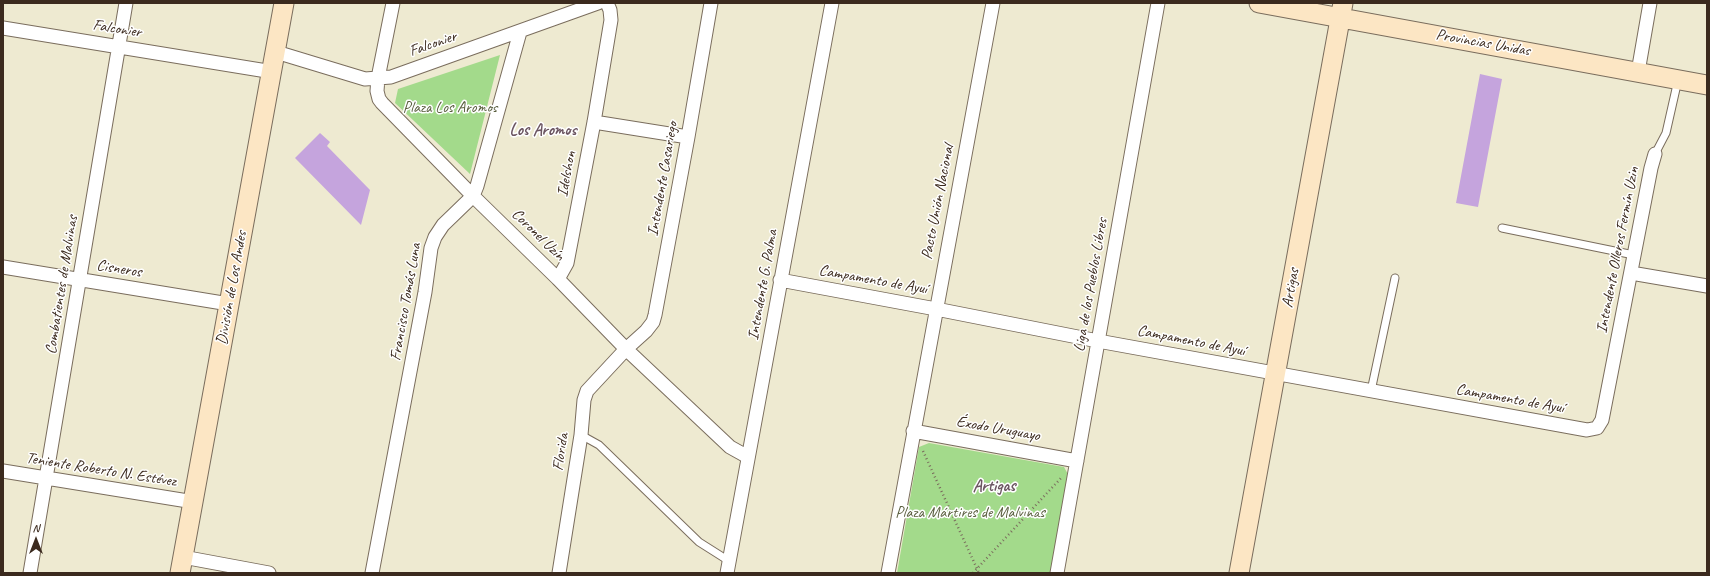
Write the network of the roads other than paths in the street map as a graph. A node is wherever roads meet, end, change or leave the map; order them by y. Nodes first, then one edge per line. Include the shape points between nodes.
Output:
1 (126, 3) edge
2 (284, 3) edge
3 (393, 3) edge
4 (598, 3) edge
5 (608, 3) edge
6 (711, 3) edge
7 (832, 3) edge
8 (993, 3) edge
9 (1158, 3) edge
10 (1259, 3) edge
11 (1650, 3) edge
12 (1341, 11) edge
13 (3, 28) edge
14 (520, 32) junction
15 (118, 47) junction
16 (276, 52) junction
17 (272, 72) junction
18 (1638, 72) junction
19 (378, 78) junction
20 (1678, 80) junction
21 (1707, 85) edge
22 (594, 122) junction
23 (688, 137) junction
24 (1655, 154) joint
25 (473, 196) junction
26 (1502, 228) dead end
27 (1634, 255) junction
28 (3, 267) edge
29 (1631, 272) junction
30 (1395, 278) dead end
31 (558, 279) junction
32 (80, 280) junction
33 (780, 280) junction
34 (1707, 286) edge
35 (229, 304) junction
36 (936, 309) junction
37 (1098, 341) junction
38 (626, 349) junction
39 (1276, 374) junction
40 (1372, 391) junction
41 (1597, 428) joint
42 (913, 431) junction
43 (581, 435) junction
44 (748, 457) junction
45 (1077, 461) junction
46 (3, 471) edge
47 (47, 478) junction
48 (194, 502) junction
49 (182, 565) edge
50 (728, 567) edge
51 (30, 573) edge
52 (269, 573) edge
53 (372, 573) edge
54 (559, 573) edge
55 (888, 573) edge
56 (1057, 573) edge
57 (1239, 573) edge

1 - 15 street, Combatientes de Malvinas
2 - 16 street, División de Los Andes
3 - 19 street, Coronel Uzín
4 - 14 street, Falconier
5 - 22 street, Idelshon via 611,20
6 - 23 street, Intendente Casariego
7 - 33 street, Intendente G. Palma
8 - 36 street, Pacto Unión Nacional
9 - 37 street, Liga de los Pueblos Libres
10 - 12 street, Provincias Unidas
11 - 18 street
12 - 18 street, Provincias Unidas
12 - 39 street, Artigas
13 - 15 street, Falconier
14 - 19 street, Falconier via 391,77
14 - 25 street, Francisco Tomás Luna
15 - 17 street, Falconier
15 - 32 street, Combatientes de Malvinas
16 - 17 street, División de Los Andes
16 - 19 street, Falconier via 351,76
17 - 35 street, División de Los Andes
18 - 20 street, Provincias Unidas
19 - 25 street, Coronel Uzín via 377,91 382,103
20 - 21 street, Provincias Unidas
20 - 24 lane, Intendente Olleros Fermín Uzin via 1666,134
22 - 23 street
22 - 31 street, Idelshon via 567,263
23 - 38 street, Intendente Casariego via 653,322
24 - 27 street, Intendente Olleros Fermín Uzin
25 - 31 street, Coronel Uzín
25 - 53 street, Francisco Tomás Luna via 443,225 431,248
26 - 27 lane
27 - 29 street, Intendente Olleros Fermín Uzin
28 - 32 street, Cisneros
29 - 34 street
29 - 41 street, Intendente Olleros Fermín Uzin via 1602,420
30 - 40 lane
31 - 38 street, Coronel Uzín
32 - 35 street, Cisneros
32 - 47 street, Combatientes de Malvinas
33 - 36 street, Campamento de Ayuí
33 - 44 street, Intendente G. Palma
35 - 48 street, División de Los Andes
36 - 37 street, Campamento de Ayuí
36 - 42 street, Pacto Unión Nacional
37 - 39 street, Campamento de Ayuí
37 - 45 street, Liga de los Pueblos Libres
38 - 43 street, Florida via 587,391
38 - 44 street, Coronel Uzín via 730,447
39 - 40 street, Campamento de Ayuí
39 - 57 street, Artigas
40 - 41 street, Campamento de Ayuí via 1586,430
42 - 45 street, Éxodo Uruguayo
42 - 55 street, Pacto Unión Nacional
43 - 50 lane via 599,445 698,542
43 - 54 street, Florida
44 - 50 street, Intendente G. Palma
45 - 56 street, Liga de los Pueblos Libres
46 - 47 street, Teniente Roberto N. Estévez
47 - 48 street, Teniente Roberto N. Estévez
47 - 51 street, Combatientes de Malvinas
48 - 49 street, División de Los Andes
49 - 52 street

